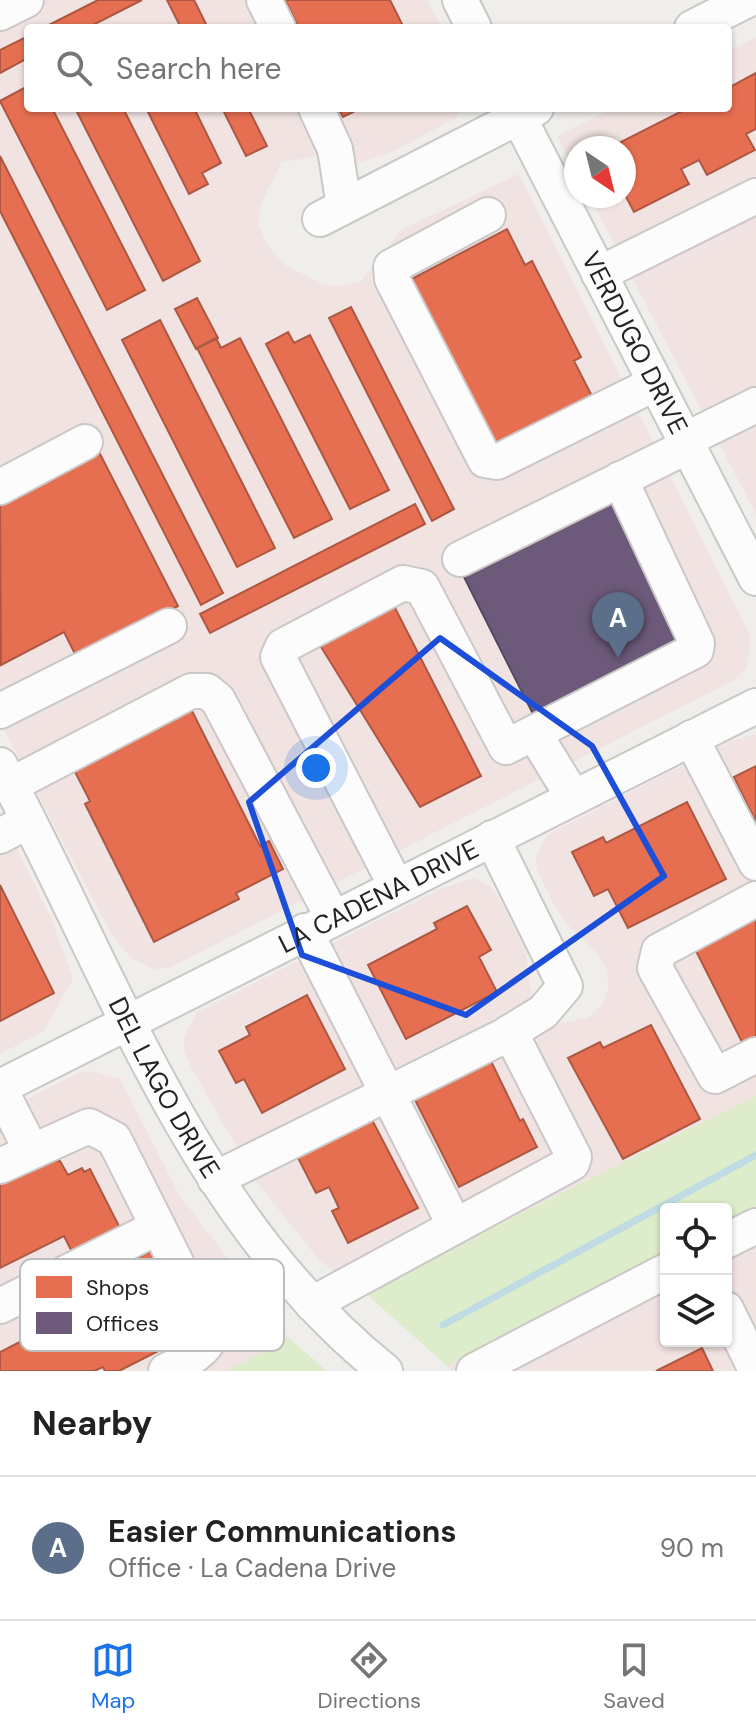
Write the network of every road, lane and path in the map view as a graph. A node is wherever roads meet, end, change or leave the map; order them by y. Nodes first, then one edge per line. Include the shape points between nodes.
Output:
1 (26, 0) edge
2 (264, 0) edge
3 (460, 0) edge
4 (747, 0) edge
5 (0, 13) edge
6 (276, 24) edge
7 (472, 24) edge
8 (700, 24) edge
9 (318, 112) edge
10 (521, 112) edge
11 (523, 112) edge
12 (756, 196) edge
13 (488, 215) dead end
14 (599, 274) junction
15 (656, 383) junction
16 (756, 405) edge
17 (85, 442) dead end
18 (687, 443) junction
19 (620, 479) junction
20 (0, 487) edge
21 (460, 559) dead end
22 (756, 578) edge
23 (169, 626) dead end
24 (756, 706) edge
25 (0, 711) edge
26 (534, 733) junction
27 (691, 738) junction
28 (5, 775) edge
29 (573, 797) junction
30 (14, 828) edge
31 (492, 838) junction
32 (756, 863) edge
33 (396, 886) junction
34 (756, 899) edge
35 (319, 925) junction
36 (128, 1021) junction
37 (510, 1032) junction
38 (756, 1055) edge
39 (0, 1088) edge
40 (388, 1094) junction
41 (31, 1150) junction
42 (0, 1166) edge
43 (215, 1179) junction
44 (455, 1226) junction
45 (756, 1226) edge
46 (158, 1227) junction
47 (732, 1238) edge
48 (94, 1259) edge
49 (174, 1259) edge
50 (271, 1259) edge
51 (284, 1273) edge
52 (660, 1274) edge
53 (20, 1296) edge
54 (312, 1304) junction
55 (0, 1306) edge
56 (732, 1321) edge
57 (199, 1351) edge
58 (756, 1370) edge
59 (166, 1371) edge
60 (385, 1371) edge
61 (474, 1371) edge

1 - 5 street
2 - 6 street
3 - 7 street
4 - 8 street
9 - 10 street via 335,149 332,212
11 - 14 street, VERDUGO DRIVE
12 - 14 street
13 - 15 street via 391,267 392,279 485,460 497,462
14 - 15 street, VERDUGO DRIVE
15 - 18 street, VERDUGO DRIVE
16 - 18 street
17 - 20 street
18 - 19 street
18 - 22 street, VERDUGO DRIVE
19 - 21 street
19 - 26 street via 696,650
23 - 25 street
24 - 27 street, LA CADENA DRIVE
26 - 29 street
26 - 33 street via 506,747 422,587 403,583 283,646 278,657
27 - 29 street, LA CADENA DRIVE
27 - 32 street
28 - 30 street, DEL LAGO DRIVE
28 - 35 street via 191,691 207,691 218,700
29 - 31 street, LA CADENA DRIVE
30 - 36 street, DEL LAGO DRIVE
31 - 33 street, LA CADENA DRIVE
31 - 37 street via 565,986 543,1012
33 - 35 street, LA CADENA DRIVE
34 - 38 street via 659,951 654,960 715,1076
35 - 36 street, LA CADENA DRIVE
35 - 40 street
36 - 39 street, LA CADENA DRIVE
36 - 43 street, DEL LAGO DRIVE
37 - 40 street
37 - 44 street via 574,1157 572,1163
39 - 41 street
40 - 43 street
40 - 44 street
41 - 42 street
41 - 46 street via 89,1126 101,1131 114,1139
43 - 50 street, DEL LAGO DRIVE
44 - 54 street
45 - 47 street
46 - 48 street
46 - 49 street
51 - 54 street, DEL LAGO DRIVE
52 - 61 street
53 - 55 street
54 - 60 street, DEL LAGO DRIVE
56 - 58 street
57 - 59 street

